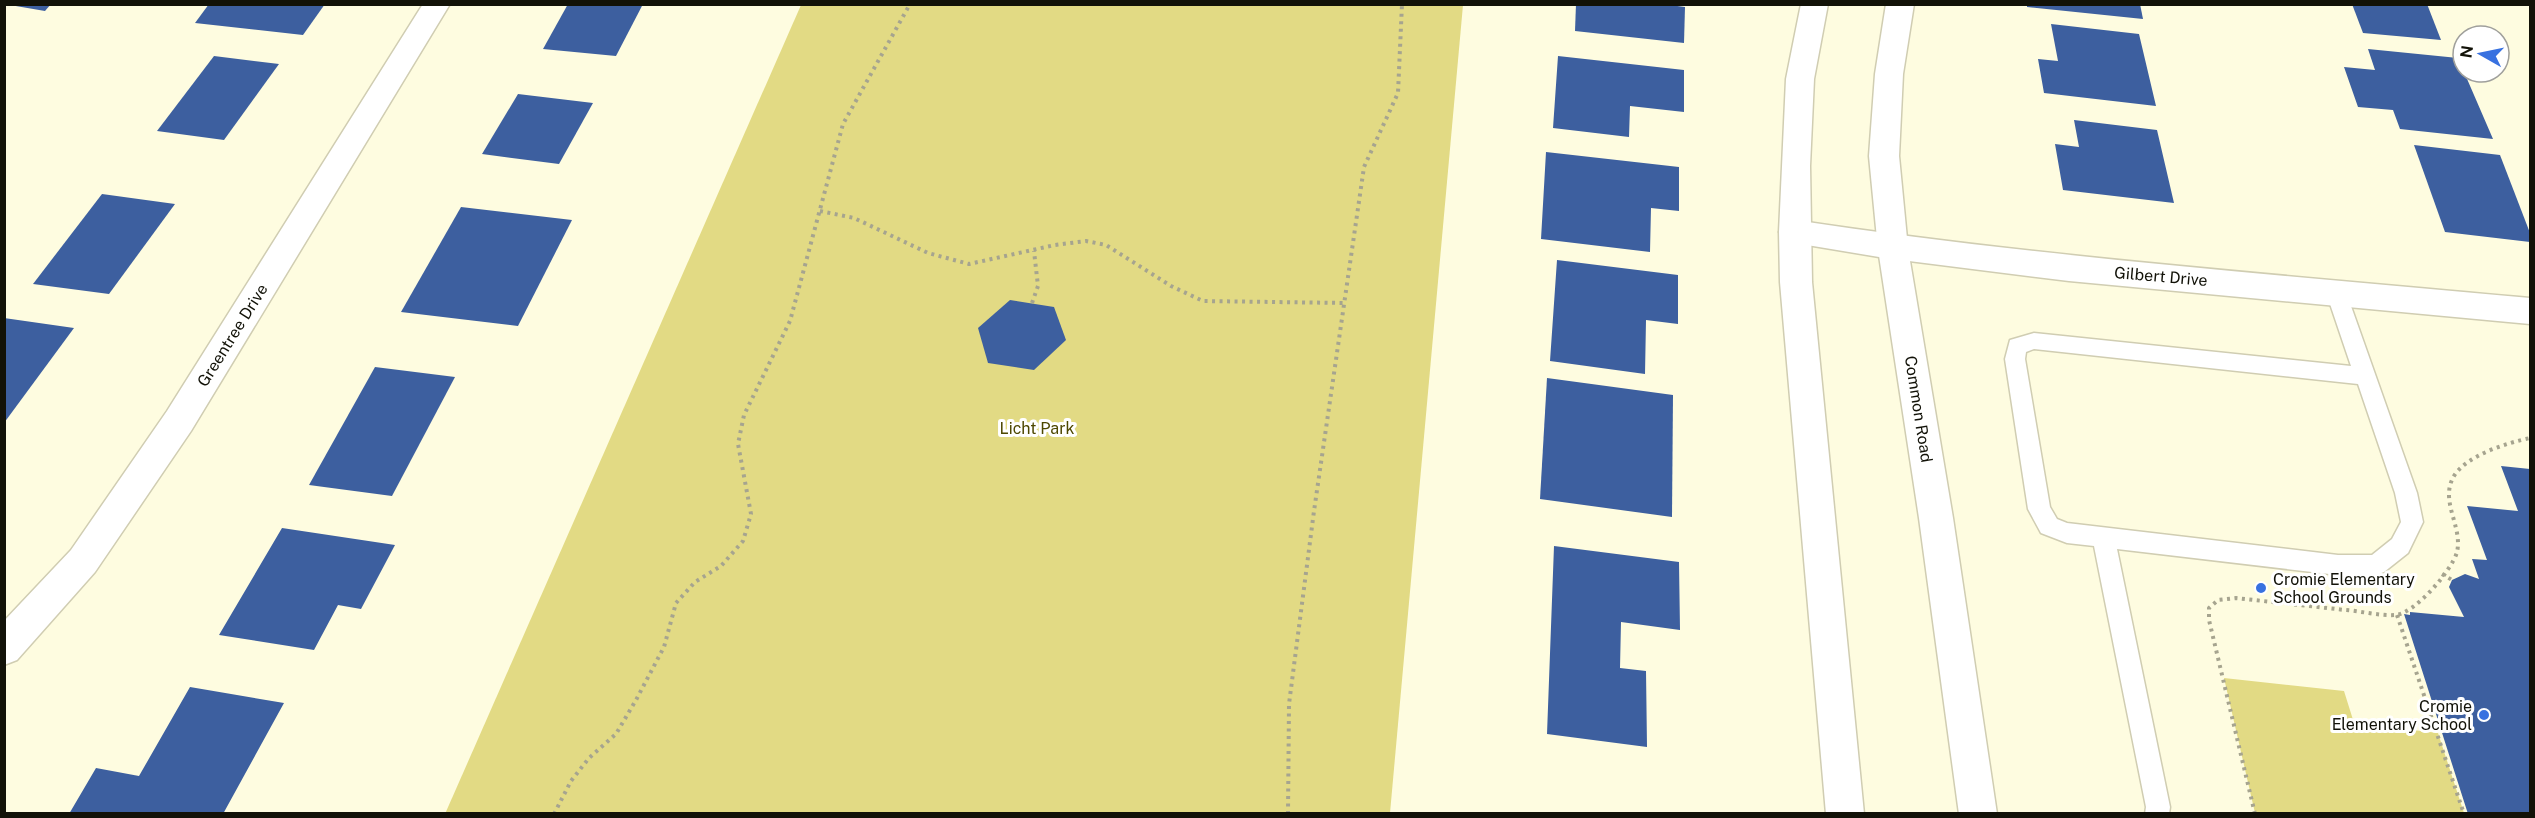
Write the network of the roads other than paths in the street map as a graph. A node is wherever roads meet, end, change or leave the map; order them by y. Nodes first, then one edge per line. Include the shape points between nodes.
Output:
1 (437, 4) edge
2 (1815, 4) edge
3 (1900, 4) edge
4 (1794, 232) junction
5 (1893, 249) junction
6 (2336, 292) junction
7 (2530, 311) edge
8 (2364, 376) junction
9 (2103, 537) junction
10 (4, 648) edge
11 (1845, 813) edge
12 (1978, 813) edge
13 (2157, 813) edge

1 - 10 street, Greentree Drive via 179,421 83,561
2 - 4 street via 1800,79
3 - 5 street, Common Road via 1889,74 1884,156
4 - 5 street, Gilbert Drive
4 - 11 street
5 - 6 street, Gilbert Drive
5 - 12 street, Common Road
6 - 7 street, Gilbert Drive
6 - 8 lane
8 - 9 lane via 2406,493 2412,522 2400,546 2376,565
8 - 9 lane via 2034,341 2018,346 2015,359 2039,509 2049,526 2067,533
9 - 13 lane

